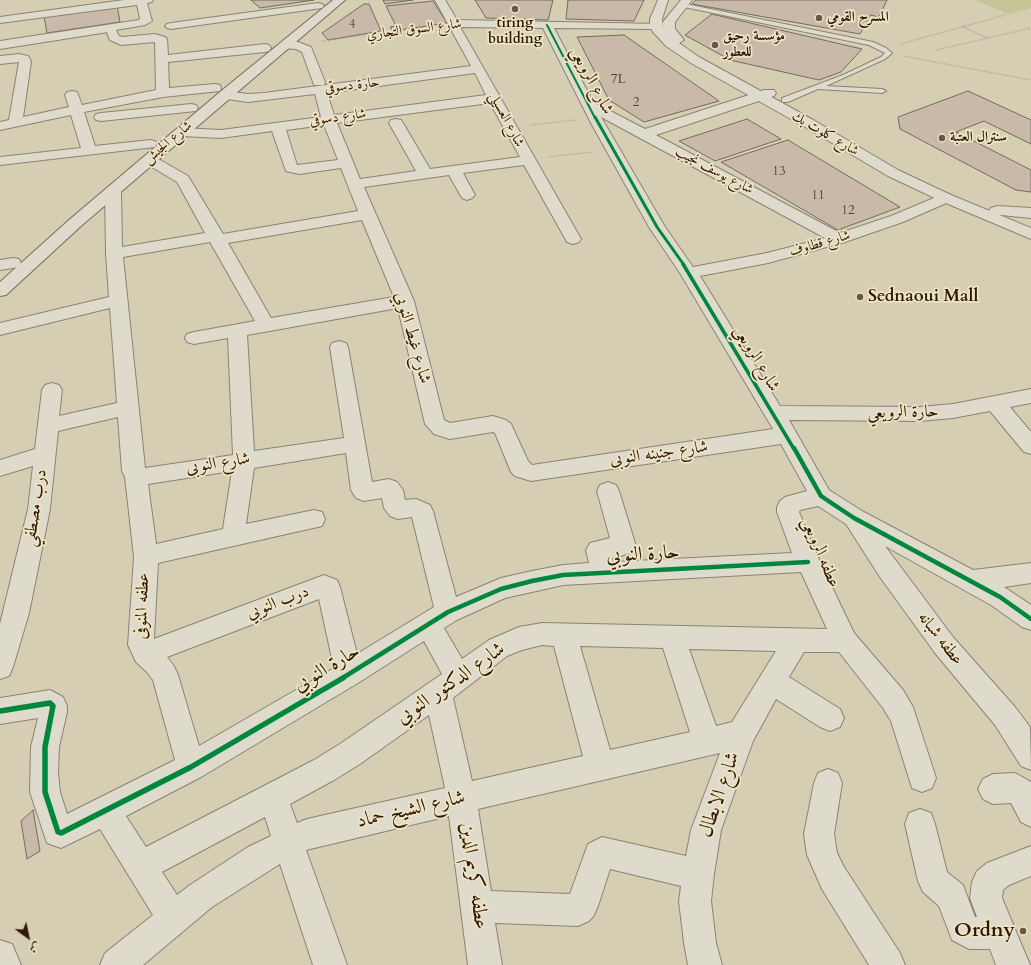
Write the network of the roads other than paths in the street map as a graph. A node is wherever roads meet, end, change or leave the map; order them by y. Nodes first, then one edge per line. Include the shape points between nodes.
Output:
1 (144, 0) edge
2 (340, 0) edge
3 (440, 0) edge
4 (663, 0) edge
5 (322, 3) edge
6 (684, 3) edge
7 (96, 4) edge
8 (0, 20) edge
9 (454, 23) junction
10 (547, 25) junction
11 (171, 26) dead end
12 (656, 26) junction
13 (112, 28) junction
14 (0, 45) edge
15 (289, 45) junction
16 (264, 48) junction
17 (162, 59) junction
18 (0, 60) edge
19 (479, 69) junction
20 (357, 85) junction
21 (319, 86) junction
22 (813, 88) junction
23 (882, 91) dead end
24 (220, 92) junction
25 (163, 93) junction
26 (72, 95) dead end
27 (763, 95) junction
28 (495, 98) junction
29 (785, 100) junction
30 (191, 108) junction
31 (592, 111) junction
32 (78, 115) junction
33 (366, 115) junction
34 (329, 120) junction
35 (15, 123) junction
36 (396, 123) dead end
37 (0, 126) edge
38 (278, 126) junction
39 (182, 132) junction
40 (644, 134) junction
41 (89, 151) junction
42 (150, 152) junction
43 (528, 160) junction
44 (0, 161) edge
45 (347, 164) junction
46 (454, 170) junction
47 (425, 174) junction
48 (355, 184) junction
49 (113, 191) junction
50 (467, 194) dead end
51 (946, 198) junction
52 (1031, 213) edge
53 (367, 214) junction
54 (994, 214) junction
55 (1031, 225) edge
56 (1031, 234) edge
57 (217, 238) junction
58 (573, 239) dead end
59 (839, 239) junction
60 (114, 253) junction
61 (7, 264) edge
62 (689, 273) junction
63 (0, 276) edge
64 (0, 291) edge
65 (118, 300) junction
66 (405, 301) junction
67 (266, 325) junction
68 (0, 329) edge
69 (237, 330) junction
70 (194, 338) dead end
71 (339, 347) dead end
72 (52, 390) dead end
73 (1031, 396) edge
74 (995, 403) junction
75 (127, 408) junction
76 (774, 413) junction
77 (48, 426) junction
78 (786, 435) junction
79 (355, 444) junction
80 (1031, 446) edge
81 (45, 454) junction
82 (244, 460) junction
83 (0, 468) edge
84 (531, 473) joint
85 (136, 474) junction
86 (608, 491) dead end
87 (821, 496) junction
88 (854, 518) junction
89 (314, 519) dead end
90 (233, 537) junction
91 (146, 557) junction
92 (808, 562) junction
93 (603, 572) junction
94 (1031, 573) edge
95 (971, 581) junction
96 (438, 619) junction
97 (1031, 619) edge
98 (564, 635) junction
99 (672, 637) junction
100 (797, 639) junction
101 (845, 641) junction
102 (145, 654) junction
103 (0, 667) edge
104 (349, 674) junction
105 (772, 681) junction
106 (448, 685) junction
107 (0, 711) edge
108 (830, 718) dead end
109 (741, 734) junction
110 (707, 742) junction
111 (1031, 756) edge
112 (600, 766) junction
113 (191, 767) junction
114 (922, 778) dead end
115 (828, 783) dead end
116 (993, 789) dead end
117 (273, 797) junction
118 (462, 798) junction
119 (106, 811) junction
120 (1031, 812) edge
121 (920, 824) dead end
122 (288, 843) junction
123 (1031, 861) edge
124 (141, 866) junction
125 (698, 874) junction
126 (477, 907) junction
127 (173, 918) junction
128 (1000, 932) junction
129 (0, 956) edge
130 (4, 965) edge
131 (117, 965) edge
132 (330, 965) edge
133 (485, 965) edge
134 (705, 965) edge
135 (888, 965) edge
136 (1013, 965) edge

1 - 7 street
1 - 13 street via 146,21
2 - 15 street, شارع الجيش
3 - 9 street, شارع العسيلي
4 - 12 street
5 - 11 street via 248,10
5 - 16 street, شارع الجيش
6 - 22 lane via 871,43 887,51 872,64
6 - 27 street, شارع كلوت بك via 669,22 669,29 675,38
7 - 8 street
9 - 10 street, شارع السوق التجاري
9 - 19 street, شارع العسيلي
10 - 12 street, شارع السوق التجاري
10 - 31 street, شارع الرويعي
12 - 27 street, شارع كلوت بك via 663,38 713,72
13 - 14 street
13 - 17 street via 114,38 121,41 161,39
15 - 21 street, شارع غيط النوبي via 303,48 310,53
15 - 24 street, شارع الجيش
16 - 17 street
16 - 24 street, شارع الجيش
17 - 25 street
18 - 35 street via 19,58 25,62
19 - 20 street, حارة دسوقي
19 - 28 street, شارع العسيلي
20 - 21 street, حارة دسوقي
20 - 33 street
21 - 24 street, حارة دسوقي via 248,98
21 - 34 street, شارع غيط النوبي
22 - 23 lane
22 - 29 lane
24 - 25 street, حارة دسوقي
24 - 30 street, شارع الجيش
24 - 39 street, شارع الجيش
25 - 32 street, حارة دسوقي via 112,102
26 - 32 street
27 - 29 street, شارع كلوت بك
27 - 40 street
27 - 51 street, شارع كلوت بك via 893,173
28 - 33 street, شارع دسوقي
28 - 43 street, شارع العسيلي
29 - 54 street, شارع كلوت بك via 825,120 909,171
30 - 32 street
30 - 42 street, شارع الجيش
31 - 40 street, شارع يوسف نجيب
31 - 62 street, شارع الرويعي via 657,227
32 - 35 street
32 - 41 street
33 - 34 street, شارع دسوقي
34 - 38 street, شارع دسوقي
34 - 45 street, شارع غيط النوبي
35 - 37 street
36 - 47 street
38 - 39 street, شارع دسوقي via 221,134
38 - 45 street via 291,168 299,170
39 - 42 street, شارع الجيش
40 - 59 street, شارع يوسف نجيب
41 - 42 street
41 - 44 street
42 - 49 street, شارع الجيش
42 - 57 street via 183,179
42 - 61 street, شارع الجيش
43 - 46 street
43 - 58 street, شارع العسيلي
45 - 48 street, شارع غيط النوبي
46 - 47 street
46 - 50 street
47 - 48 street
48 - 53 street, شارع غيط النوبي
49 - 60 street
49 - 64 street, شارع الجيش
51 - 54 street, شارع كلوت بك
51 - 59 street, شارع قطاوف via 897,220
52 - 54 street
53 - 57 street
53 - 66 street, شارع غيط النوبي
54 - 55 street, شارع كلوت بك
54 - 56 street, شارع كلوت بك
57 - 60 street
57 - 67 street
59 - 62 street, شارع قطاوف via 768,258
60 - 65 street
61 - 63 street, شارع الجيش
62 - 76 street, شارع الرويعي
65 - 68 street
65 - 75 street
66 - 67 street
66 - 84 street, شارع غيط النوبي via 435,424 450,432 499,425 504,429 519,466
67 - 69 street
69 - 70 street
69 - 82 street
71 - 79 street
72 - 77 street, درب مصطفي
73 - 74 street, حارة الرويعي
74 - 76 street, حارة الرويعي via 953,412 919,414
74 - 80 street
75 - 77 street
75 - 85 street via 133,471
76 - 78 street, شارع الرويعي
77 - 81 street, درب مصطفي
78 - 84 street, شارع جنينه النوبى
78 - 87 street, شارع الرويعي
79 - 82 street, شارع النوبى
79 - 96 street via 362,490 389,488 392,490 395,508 416,508 422,511
81 - 83 street
81 - 103 street, درب مصطفي via 39,509 16,613
82 - 85 street, شارع النوبى via 147,476
82 - 90 street
85 - 91 street
86 - 93 street via 623,546 598,550
87 - 88 street, شارع الرويعي
87 - 92 street, عطفه الرويعي via 793,503 788,507
88 - 95 street, شارع الرويعي
88 - 111 street, عطفه شبانه via 888,570 944,645 1005,716
89 - 90 street, عطفه المنوفى
90 - 91 street, عطفه المنوفى
91 - 102 street, عطفه المنوفى via 141,636
92 - 93 street, حارة النوبي
92 - 101 street, عطفه الرويعي
93 - 96 street, حارة النوبي via 532,581 501,589
94 - 95 street
95 - 97 street, شارع الرويعي
96 - 104 street, حارة النوبي
96 - 106 street, عطفه كريم الدين
98 - 99 street, شارع الدكتور النوبي
98 - 106 street, شارع الدكتور النوبي via 542,634 519,639 498,648
98 - 112 street
99 - 100 street, شارع الدكتور النوبي
99 - 110 street
100 - 101 street, شارع الدكتور النوبي
100 - 105 street, شارع الابطال
101 - 114 street, عطفه الرويعي via 893,699 907,727
102 - 104 street, درب النوبي via 324,586 328,587
102 - 113 street, عطفه المنوفى via 165,675
104 - 113 street, حارة النوبي
105 - 108 street
105 - 109 street, شارع الابطال
106 - 117 street, شارع الدكتور النوبي via 343,758
106 - 118 street, عطفه كريم الدين
107 - 119 street, حارة النوبي via 50,703 53,706 45,747 44,773 45,792 58,832 61,833
109 - 110 street, شارع الشيخ حماد
109 - 125 street, شارع الابطال via 706,830
110 - 112 street, شارع الشيخ حماد
112 - 118 street, شارع الشيخ حماد
113 - 119 street, حارة النوبي
115 - 135 street via 820,834 822,855
116 - 120 street via 1015,788 1022,793
117 - 122 street
117 - 124 street, شارع الدكتور النوبي
118 - 122 street, شارع الشيخ حماد via 307,834
118 - 126 street, عطفه كريم الدين
119 - 124 street
121 - 128 street via 934,881 952,896 963,929 969,933
122 - 127 street, شارع الشيخ حماد via 231,876
122 - 132 street
123 - 128 street via 998,874 988,882 986,898
124 - 127 street
125 - 126 street via 602,852 599,854 582,906 578,910
125 - 134 street, شارع الابطال via 695,901
126 - 133 street, عطفه كريم الدين
127 - 131 street, شارع الشيخ حماد
128 - 136 street
129 - 130 street

